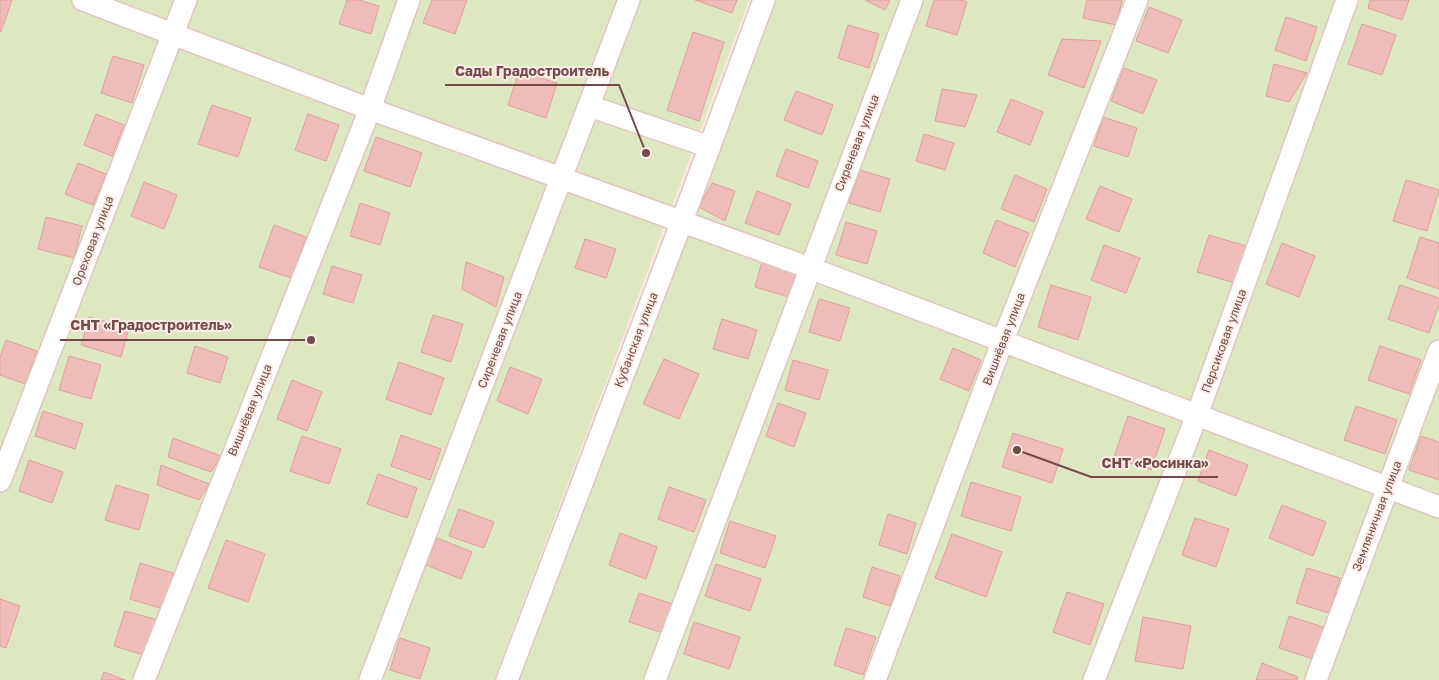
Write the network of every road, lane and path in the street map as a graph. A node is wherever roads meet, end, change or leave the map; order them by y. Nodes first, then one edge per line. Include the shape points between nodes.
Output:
1 (83, 0) edge
2 (186, 0) edge
3 (409, 0) edge
4 (629, 0) edge
5 (764, 0) edge
6 (912, 0) edge
7 (1137, 0) edge
8 (1347, 0) edge
9 (173, 34) junction
10 (589, 106) junction
11 (370, 109) junction
12 (710, 147) junction
13 (562, 177) junction
14 (682, 221) junction
15 (810, 268) junction
16 (1003, 340) junction
17 (1439, 352) edge
18 (1197, 414) junction
19 (0, 481) edge
20 (1387, 488) junction
21 (1439, 507) edge
22 (144, 680) edge
23 (370, 680) edge
24 (507, 680) edge
25 (655, 680) edge
26 (875, 680) edge
27 (1094, 680) edge
28 (1316, 680) edge

1 - 9 street
2 - 9 street, Ореховая улица
3 - 11 street, Вишнёвая улица
4 - 10 street, Сиреневая улица
5 - 12 street, Кубанская улица
6 - 15 street, Сиреневая улица
7 - 16 street, Вишнёвая улица
8 - 18 street, Персиковая улица
9 - 11 street
9 - 19 street, Ореховая улица
10 - 12 street
10 - 13 street, Сиреневая улица
11 - 13 street
11 - 22 street, Вишнёвая улица
12 - 14 street, Кубанская улица
13 - 14 street
13 - 23 street, Сиреневая улица
14 - 15 street
14 - 24 street, Кубанская улица
15 - 16 street
15 - 25 street, Сиреневая улица
16 - 18 street
16 - 26 street, Вишнёвая улица
17 - 20 street, Земляничная улица
18 - 20 street
18 - 27 street, Персиковая улица
20 - 21 street
20 - 28 street, Земляничная улица

